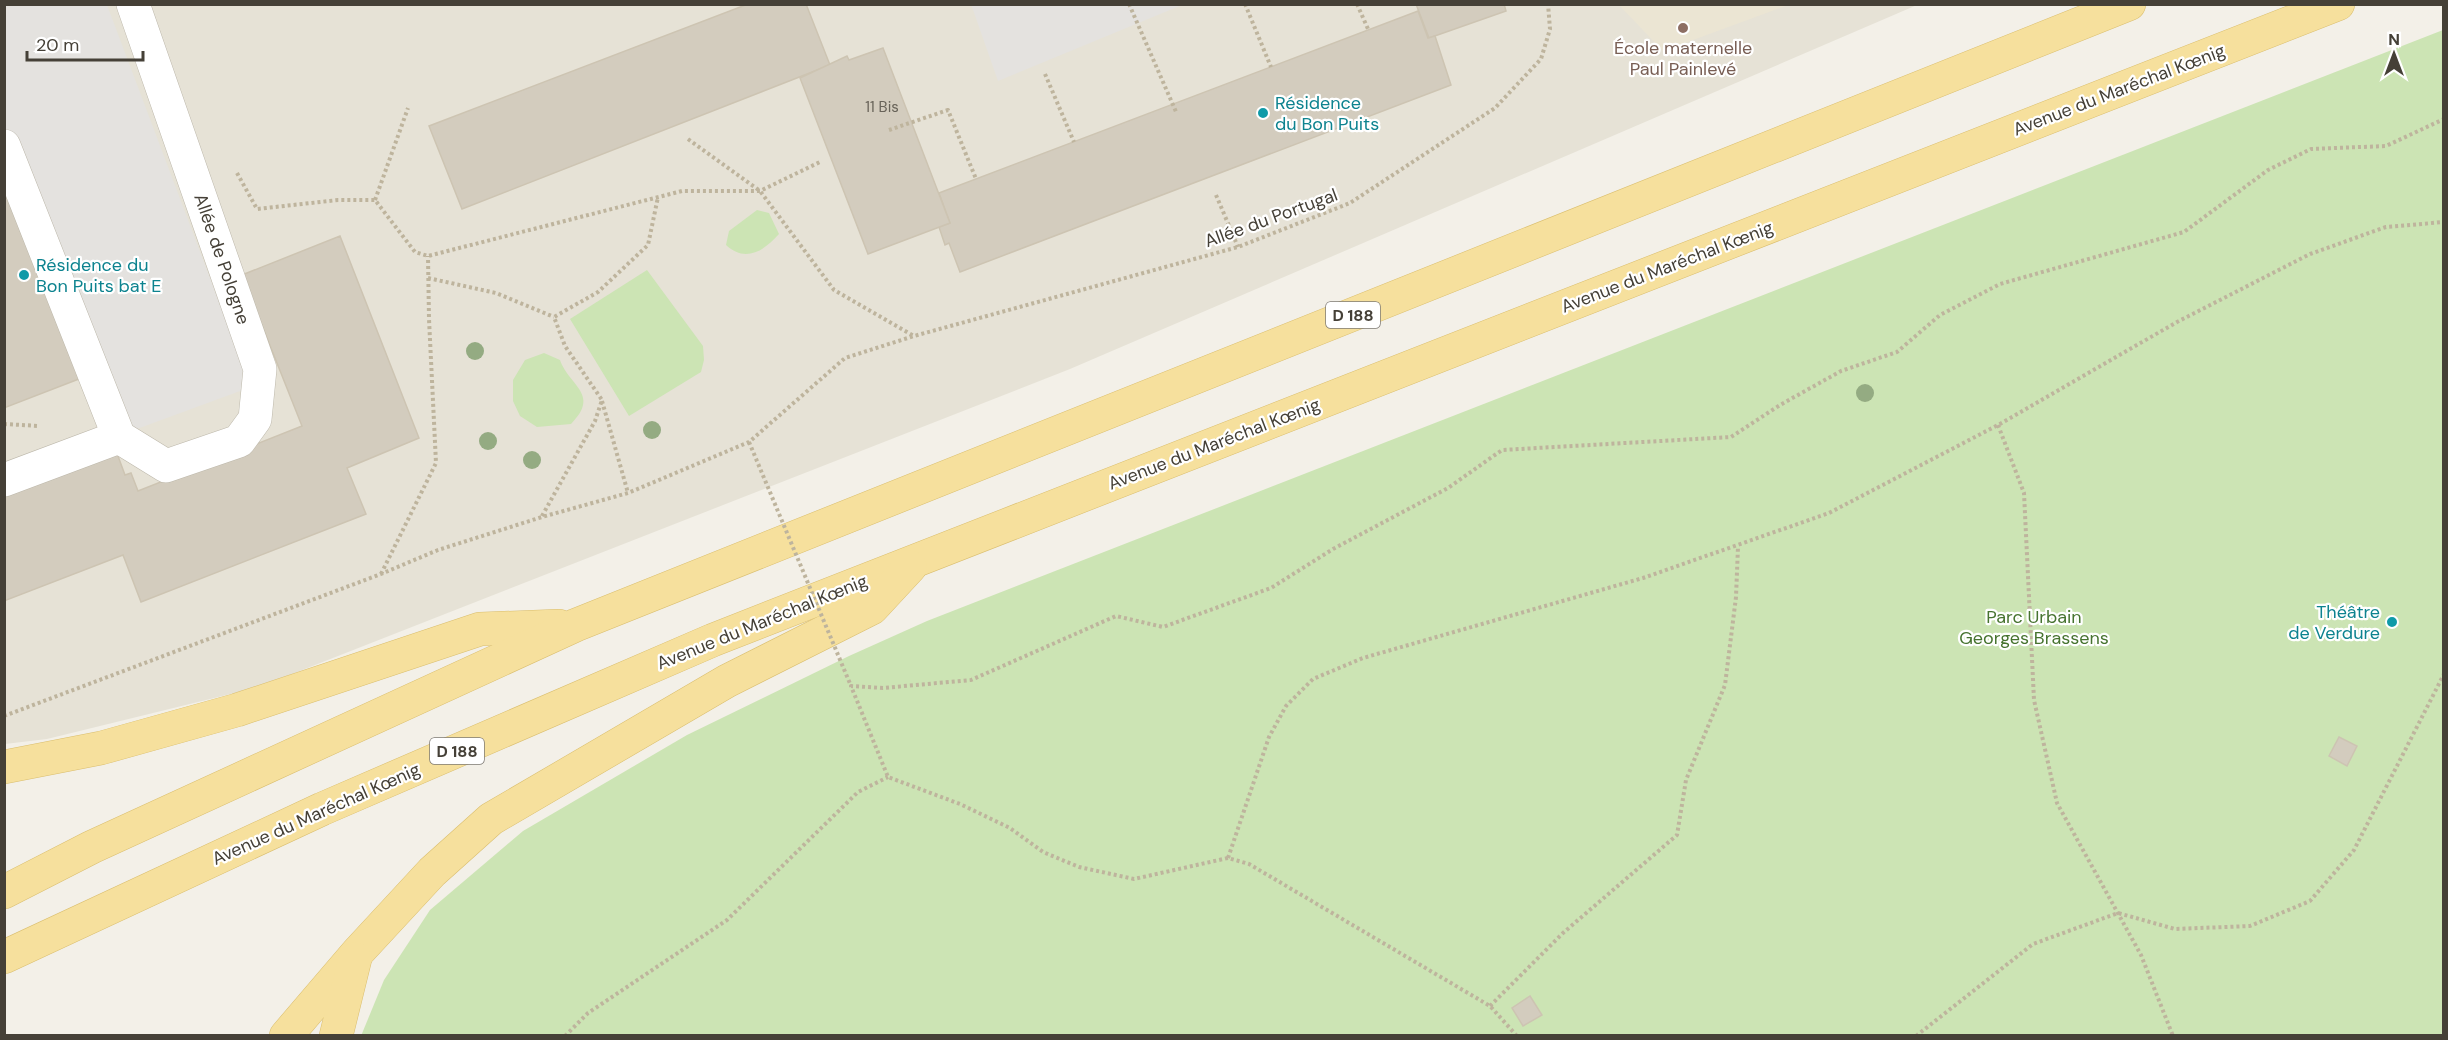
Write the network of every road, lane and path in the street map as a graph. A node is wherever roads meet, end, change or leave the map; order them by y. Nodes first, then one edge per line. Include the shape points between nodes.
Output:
1 (133, 4) edge
2 (1129, 4) edge
3 (1245, 4) edge
4 (1358, 4) edge
5 (1548, 4) edge
6 (2129, 4) edge
7 (2338, 4) edge
8 (1368, 29) dead end
9 (1271, 67) dead end
10 (1045, 74) dead end
11 (408, 108) dead end
12 (1177, 114) dead end
13 (2444, 119) edge
14 (889, 130) dead end
15 (688, 139) dead end
16 (1074, 142) dead end
17 (4, 146) edge
18 (820, 162) dead end
19 (237, 173) dead end
20 (976, 179) dead end
21 (760, 191) junction
22 (1216, 195) dead end
23 (658, 197) junction
24 (375, 200) junction
25 (2444, 222) edge
26 (1238, 247) junction
27 (428, 256) junction
28 (428, 278) junction
29 (554, 317) junction
30 (914, 336) junction
31 (602, 400) junction
32 (4, 424) edge
33 (1998, 424) junction
34 (46, 426) dead end
35 (119, 437) junction
36 (749, 442) junction
37 (4, 480) edge
38 (627, 493) junction
39 (542, 517) junction
40 (1738, 547) junction
41 (916, 561) junction
42 (381, 574) junction
43 (576, 625) junction
44 (2444, 674) edge
45 (851, 686) junction
46 (4, 716) edge
47 (4, 767) edge
48 (888, 777) junction
49 (1228, 858) junction
50 (4, 892) edge
51 (2118, 913) junction
52 (357, 953) junction
53 (4, 957) edge
54 (1490, 1006) junction
55 (286, 1035) edge
56 (336, 1035) edge
57 (565, 1035) edge
58 (1517, 1035) edge
59 (1916, 1035) edge
60 (2173, 1035) edge

1 - 35 street, Allée de Pologne via 260,369 255,419 239,441 166,466
2 - 12 path
3 - 9 path
4 - 8 path
5 - 26 path, Allée du Portugal via 1550,29 1541,59 1495,108 1350,203
6 - 43 main road, D 188
7 - 41 main road, Avenue du Maréchal Kœnig / D 188
10 - 16 path
11 - 24 path
13 - 45 path via 2386,146 2311,149 2268,170 2184,232 2000,284 1940,315 1897,352 1841,370 1731,437 1502,450 1448,488 1249,596 1163,627 1116,616 971,680 882,688
14 - 20 path via 948,110
15 - 21 path
17 - 35 street
18 - 21 path
19 - 24 path via 257,209
21 - 23 path via 682,191
21 - 30 path via 834,290
22 - 26 path
23 - 27 path
23 - 29 path via 648,245 598,292
24 - 27 path via 415,252
25 - 33 path via 2386,227 2310,254 2177,322
26 - 30 path, Allée du Portugal
27 - 28 path
28 - 29 path via 496,293
28 - 42 path via 436,463
29 - 31 path via 565,346
30 - 36 path, Allée du Portugal via 845,358
31 - 38 path
31 - 39 path via 595,421
32 - 34 path
33 - 40 path via 1829,513
33 - 51 path via 2024,493 2034,700 2057,803
35 - 37 street
36 - 38 path, Allée du Portugal
36 - 45 path, bridge
38 - 39 path, Allée du Portugal
39 - 42 path, Allée du Portugal via 438,550
40 - 49 path via 1520,615 1363,658 1314,679 1286,706 1269,737
40 - 54 path via 1725,685 1686,780 1677,835 1563,933
41 - 52 main road via 872,608 727,681 491,819 432,872
41 - 53 main road, Avenue du Maréchal Kœnig / D 188 via 712,640 322,809
42 - 46 path, Allée du Portugal
43 - 47 main road via 480,629 237,710 101,748
43 - 50 main road, D 188 via 92,847
44 - 51 path via 2354,850 2310,901 2250,926 2175,929
45 - 48 path
48 - 49 path via 960,804 1010,828 1043,852 1079,867 1134,879
48 - 57 path via 858,792 727,920 588,1013
49 - 54 path via 1249,864
51 - 59 path via 2033,944
51 - 60 path via 2141,954
52 - 55 main road
52 - 56 main road
54 - 58 path

